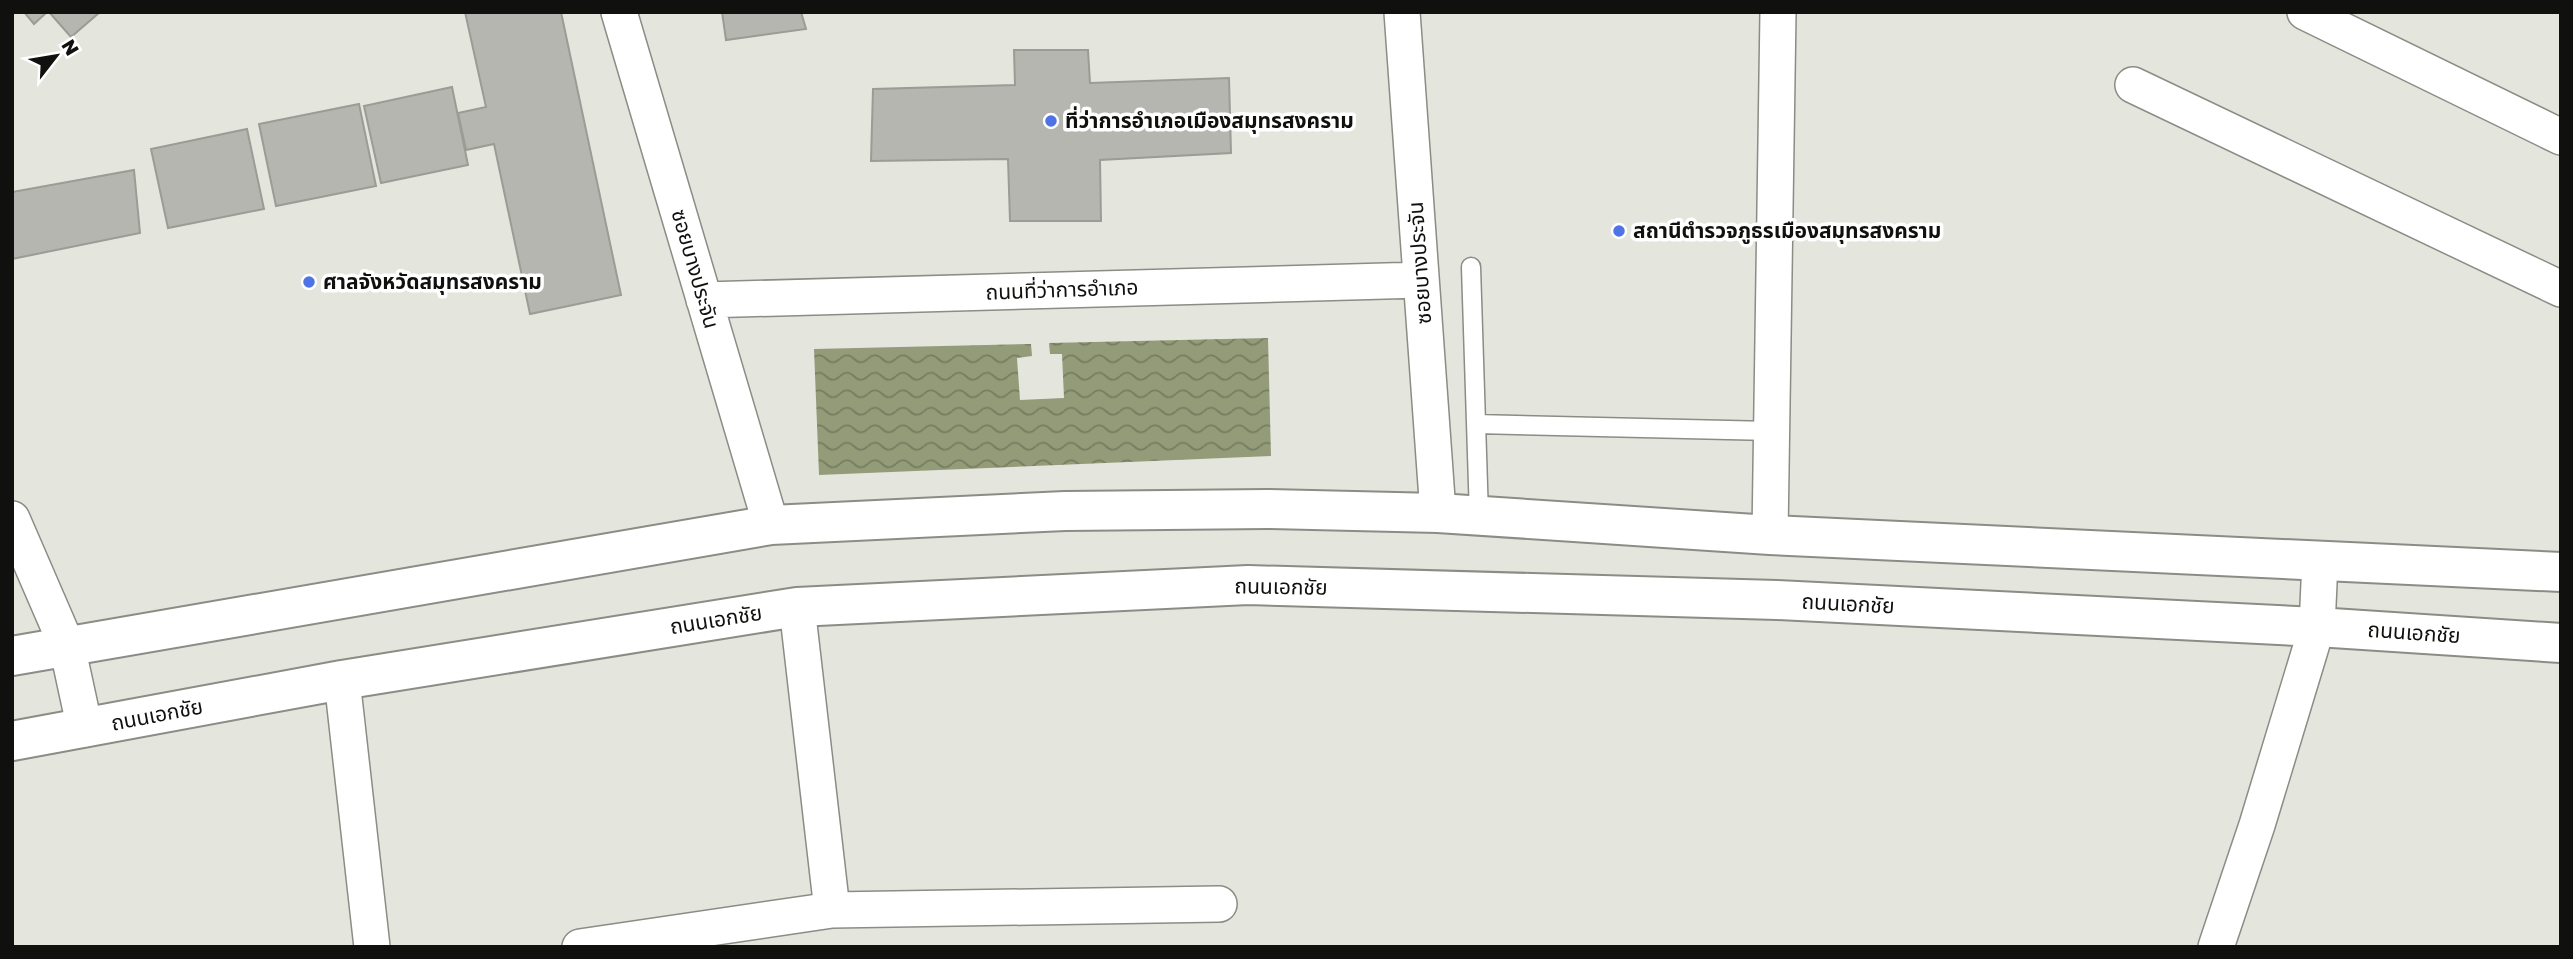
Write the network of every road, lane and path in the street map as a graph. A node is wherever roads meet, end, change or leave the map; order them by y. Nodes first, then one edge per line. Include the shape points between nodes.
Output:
1 (619, 12) edge
2 (1402, 12) edge
3 (1778, 12) edge
4 (2305, 12) edge
5 (2133, 85) dead end
6 (2561, 136) edge
7 (1471, 267) dead end
8 (1421, 280) junction
9 (2561, 289) edge
10 (704, 300) junction
11 (1476, 424) junction
12 (1772, 431) junction
13 (1438, 513) junction
14 (1479, 516) junction
15 (12, 519) edge
16 (771, 525) junction
17 (1770, 535) junction
18 (2319, 561) junction
19 (2561, 572) edge
20 (797, 607) junction
21 (2317, 627) junction
22 (2561, 643) edge
23 (67, 646) junction
24 (12, 656) edge
25 (342, 680) junction
26 (85, 729) junction
27 (12, 741) edge
28 (1219, 904) dead end
29 (832, 910) junction
30 (372, 947) edge
31 (580, 947) edge
32 (2216, 947) edge

1 - 10 street, ซอยบางประจัน
2 - 8 street, ซอยบางประจัน
3 - 12 street
4 - 6 street
5 - 9 street
7 - 11 lane
8 - 10 street, ถนนที่ว่าการอำเภอ
8 - 13 street, ซอยบางประจัน
10 - 16 street, ซอยบางประจัน
11 - 12 lane
11 - 14 lane
12 - 17 street
13 - 14 main road
13 - 16 main road via 1065,511
14 - 17 main road
15 - 23 street
16 - 23 main road
17 - 18 main road
18 - 19 main road
18 - 21 street
20 - 21 main road, ถนนเอกชัย via 1248,585 1777,600
20 - 25 main road, ถนนเอกชัย
20 - 29 street
21 - 22 main road, ถนนเอกชัย
21 - 32 street
23 - 24 main road
23 - 26 street
25 - 26 main road, ถนนเอกชัย
25 - 30 street
26 - 27 main road, ถนนเอกชัย
28 - 29 street
29 - 31 street

